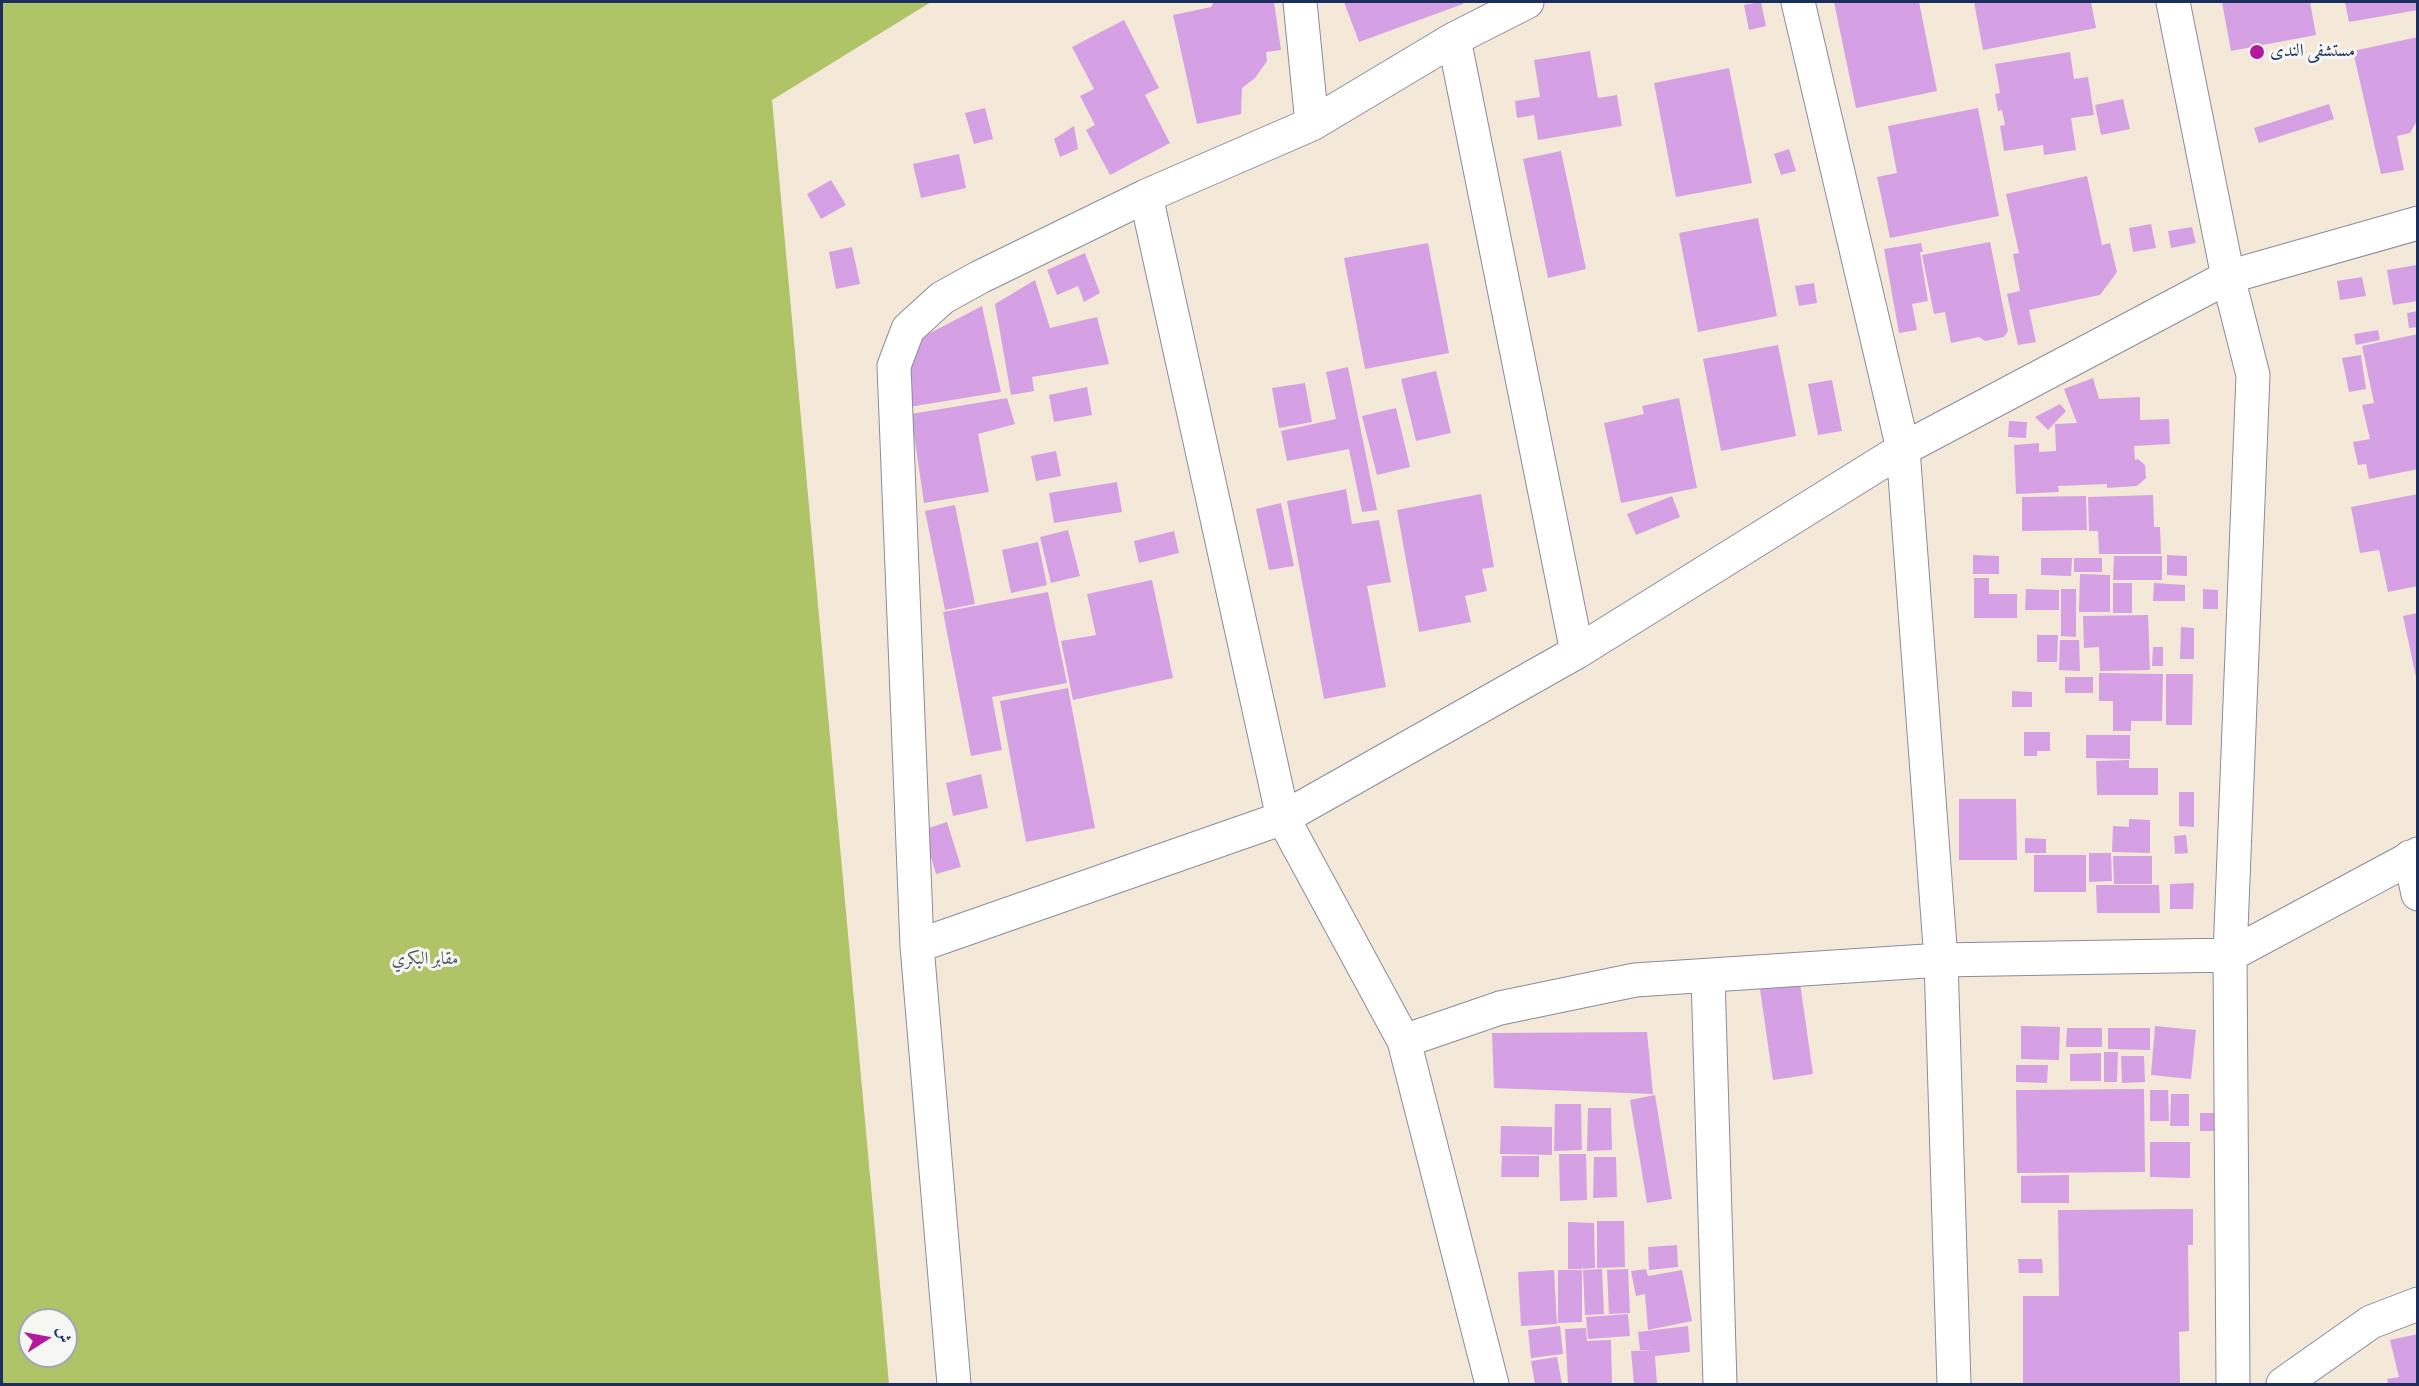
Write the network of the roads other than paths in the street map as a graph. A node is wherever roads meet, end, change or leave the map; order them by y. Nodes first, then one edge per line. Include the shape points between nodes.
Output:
1 (1300, 2) edge
2 (1527, 2) edge
3 (1798, 2) edge
4 (2173, 2) edge
5 (1454, 39) junction
6 (1312, 124) junction
7 (1146, 196) junction
8 (2418, 223) edge
9 (2228, 277) junction
10 (1903, 449) junction
11 (1577, 652) junction
12 (1283, 818) junction
13 (2414, 856) edge
14 (2418, 894) edge
15 (917, 946) junction
16 (2230, 955) junction
17 (1941, 960) junction
18 (1708, 976) junction
19 (1404, 1041) junction
20 (2418, 1304) edge
21 (954, 1384) edge
22 (1492, 1384) edge
23 (1720, 1384) edge
24 (1954, 1384) edge
25 (2233, 1384) edge
26 (2283, 1384) edge

1 - 6 street
2 - 5 street
3 - 10 street
4 - 9 street
5 - 6 street
5 - 11 street
6 - 7 street
7 - 12 street
7 - 15 street via 942,298 908,329 894,366
8 - 9 street
9 - 10 street
9 - 16 street via 2253,375
10 - 11 street
10 - 17 street
11 - 12 street
12 - 15 street
12 - 19 street
13 - 14 street
13 - 16 street
15 - 21 street
16 - 17 street
16 - 25 street
17 - 18 street
17 - 24 street
18 - 19 street via 1635,980 1500,1008
18 - 23 street
19 - 22 street
20 - 26 street via 2371,1322

